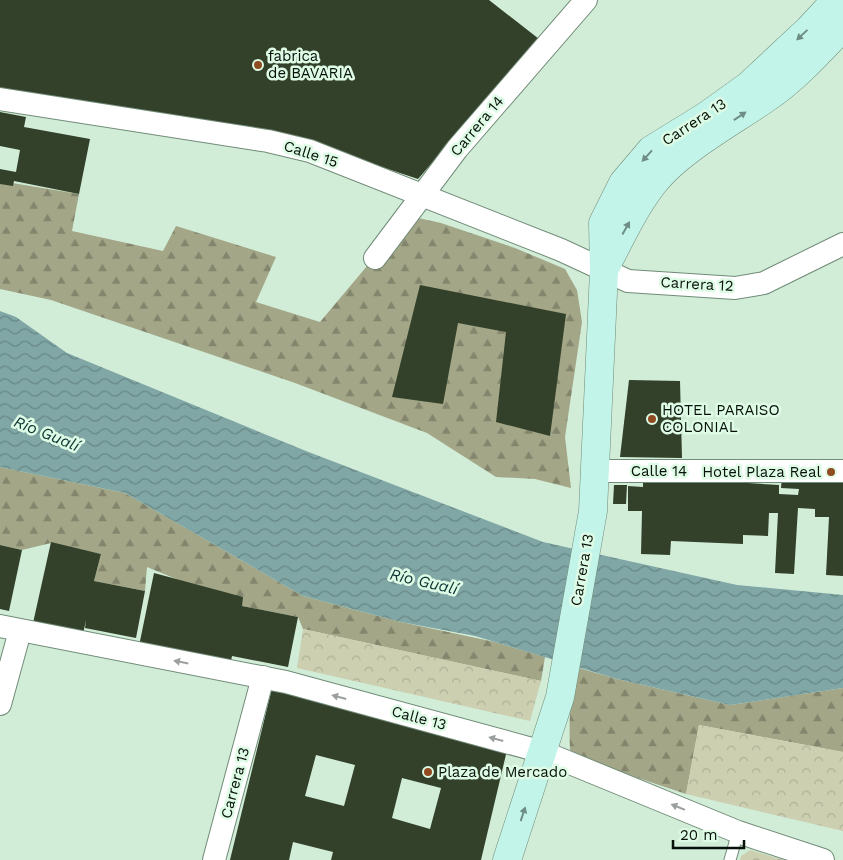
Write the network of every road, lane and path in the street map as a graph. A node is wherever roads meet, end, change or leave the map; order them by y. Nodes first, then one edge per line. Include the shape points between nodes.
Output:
1 (586, 0) edge
2 (836, 0) edge
3 (843, 27) edge
4 (0, 99) edge
5 (421, 196) junction
6 (843, 244) edge
7 (375, 258) dead end
8 (604, 271) junction
9 (843, 470) edge
10 (595, 471) junction
11 (9, 640) edge
12 (263, 678) junction
13 (0, 704) edge
14 (543, 752) junction
15 (738, 832) junction
16 (214, 860) edge
17 (508, 860) edge
18 (730, 860) edge
19 (823, 860) edge

1 - 5 street, Carrera 14 via 457,149
2 -> 8 street, Carrera 13 via 748,86 651,150 623,183 602,223
8 -> 3 street, Carrera 13 via 654,182 690,149 770,96
4 - 5 street, Calle 15 via 268,141 310,151
5 - 7 street, Carrera 14
5 - 8 street, Calle 15 via 561,250
6 - 8 street, Carrera 12 via 764,283 735,288 628,281
8 - 10 street, Carrera 13
9 - 10 street, Calle 14
10 - 14 street, Carrera 13 via 593,510 560,697
12 -> 11 street, Calle 13
11 - 13 street
14 -> 12 street, Calle 13
12 - 16 street, Carrera 13
15 -> 14 street, Calle 13
17 -> 14 street, Carrera 13
15 - 18 lane
15 - 19 street, Calle 13

